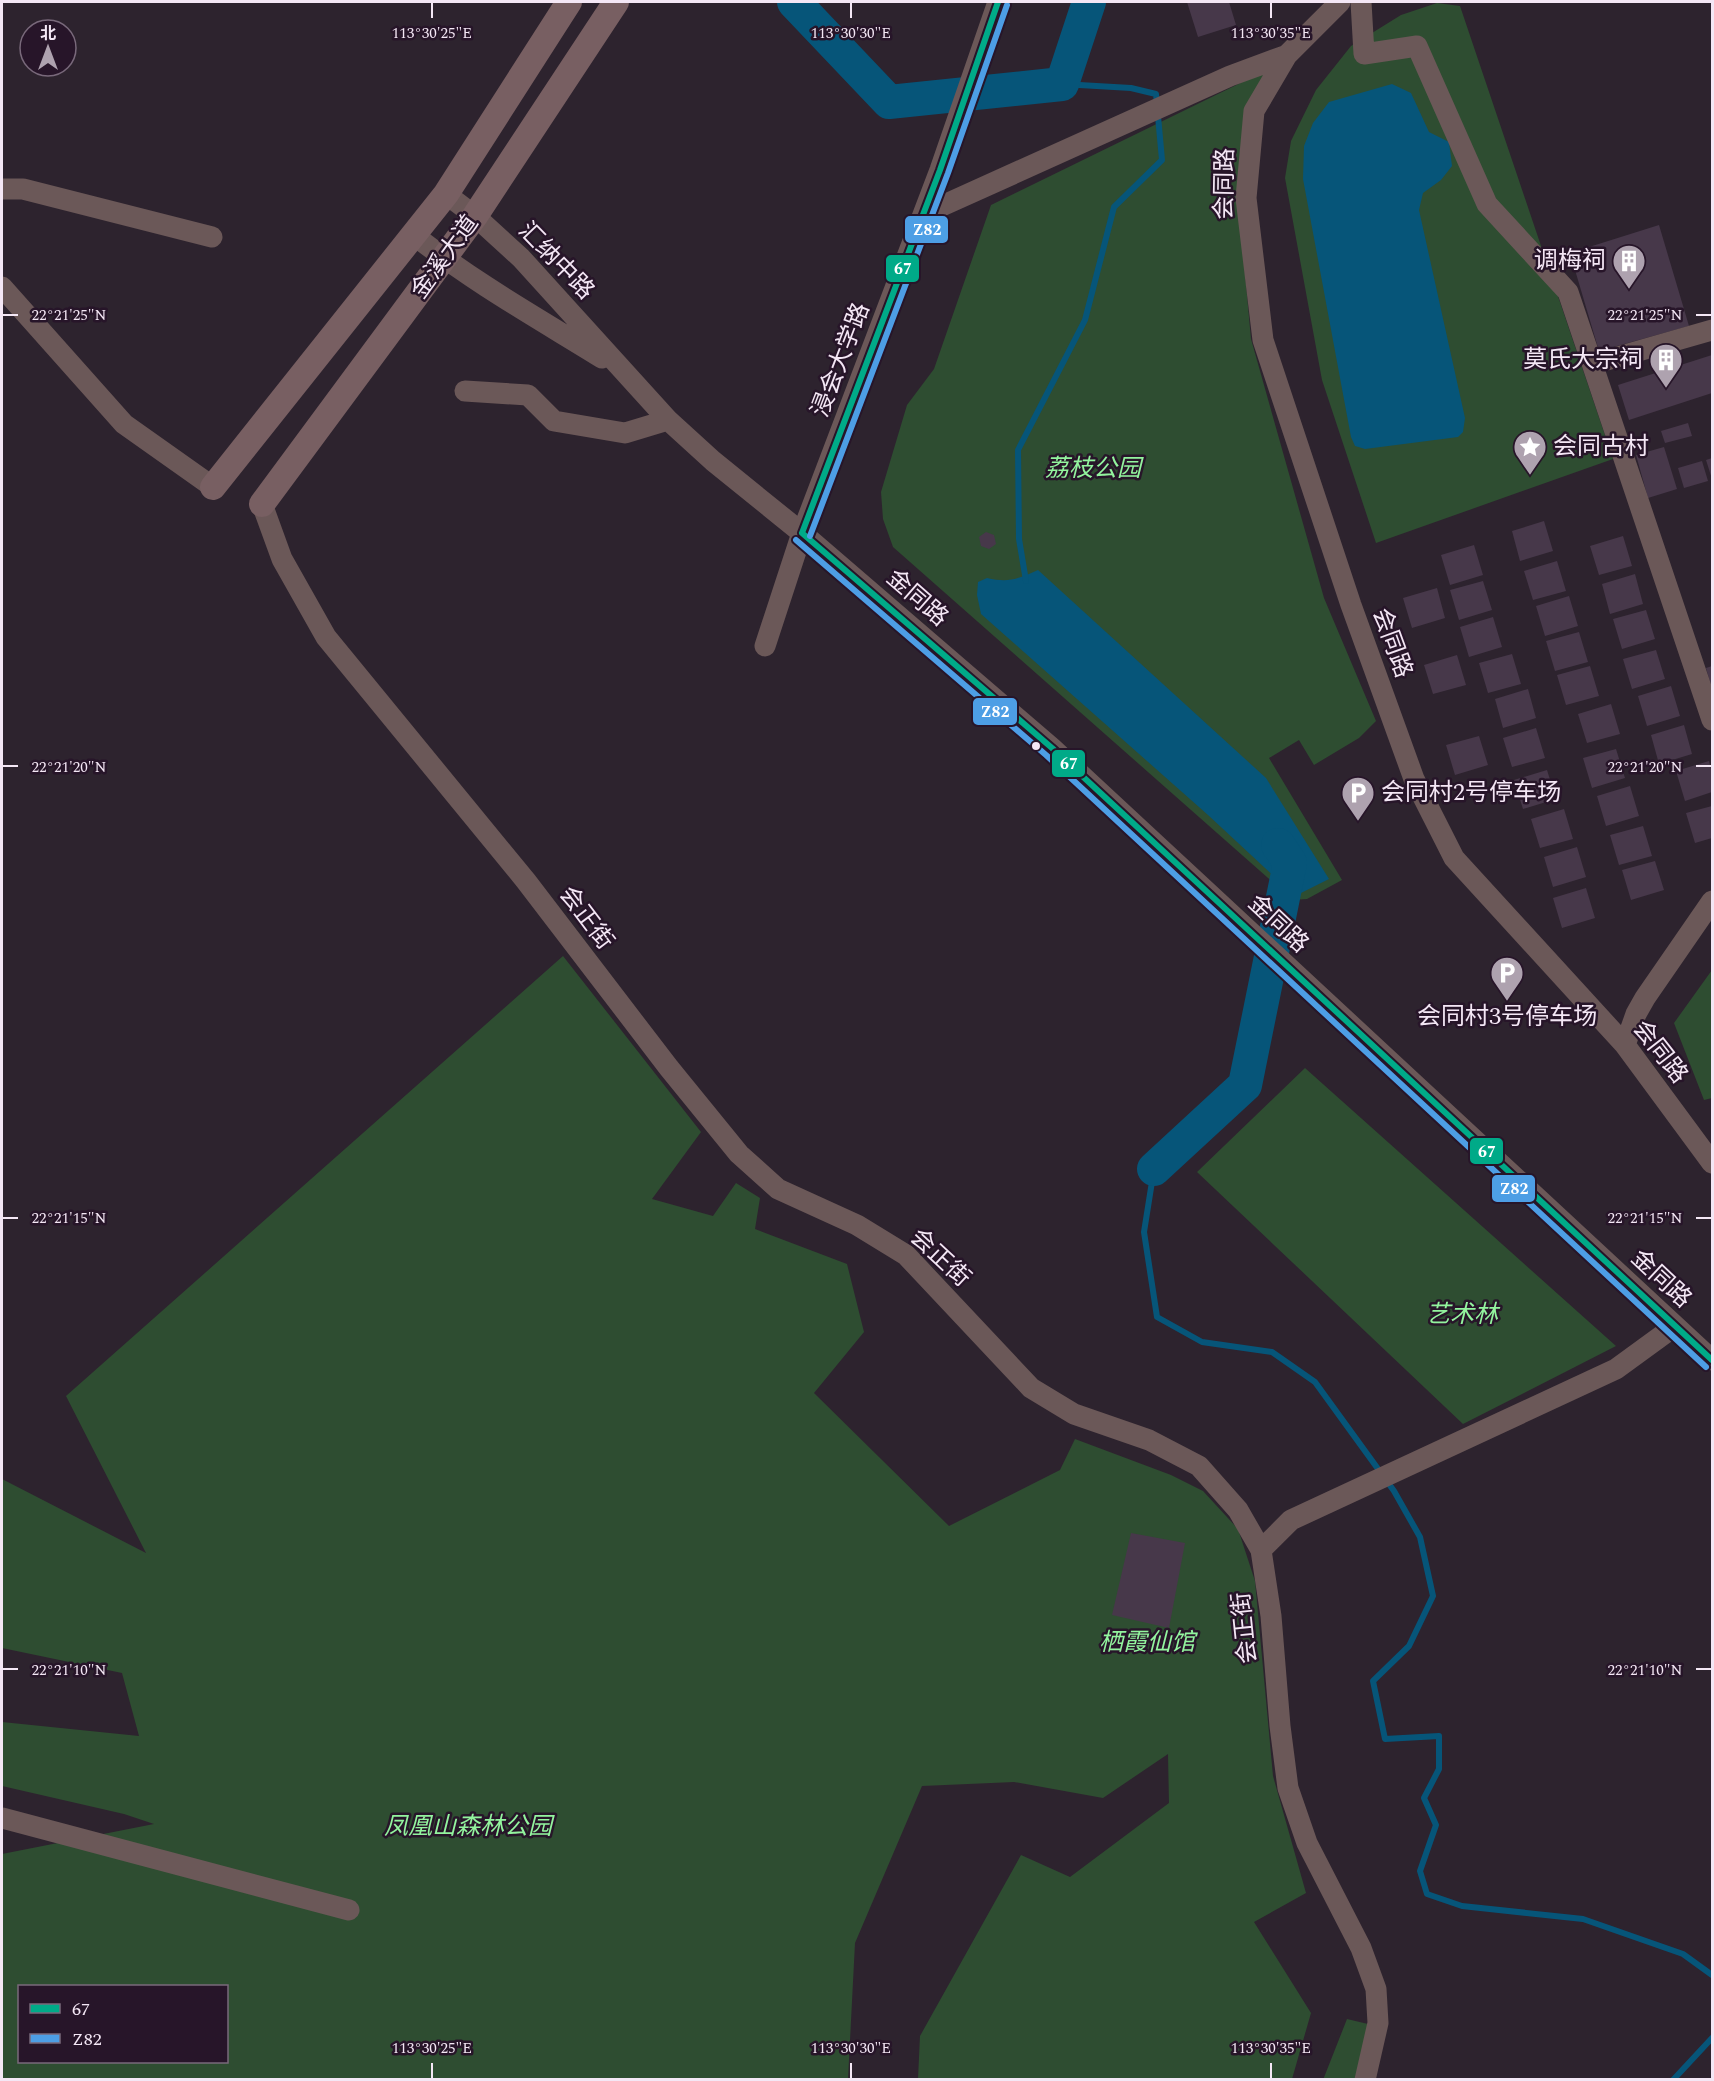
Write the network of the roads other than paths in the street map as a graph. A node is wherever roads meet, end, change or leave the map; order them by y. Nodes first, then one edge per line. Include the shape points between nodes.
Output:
1 (569, 2) edge
2 (616, 2) edge
3 (998, 2) edge
4 (1340, 2) edge
5 (1361, 2) edge
6 (543, 42) junction
7 (1287, 55) junction
8 (552, 99) junction
9 (2, 189) edge
10 (446, 194) junction
11 (924, 214) junction
12 (475, 216) junction
13 (414, 235) junction
14 (212, 237) dead end
15 (444, 259) junction
16 (2, 287) edge
17 (341, 327) junction
18 (1713, 330) edge
19 (1593, 364) junction
20 (623, 370) junction
21 (359, 372) junction
22 (465, 391) dead end
23 (668, 420) junction
24 (213, 487) joint
25 (262, 504) joint
26 (802, 533) junction
27 (765, 646) dead end
28 (1713, 720) edge
29 (1713, 901) edge
30 (1625, 1046) junction
31 (1713, 1163) edge
32 (1675, 1326) junction
33 (1713, 1360) edge
34 (1261, 1550) junction
35 (2, 1818) edge
36 (349, 1910) dead end
37 (1365, 2079) edge

1 - 6 main road, 金溪大道
2 - 8 main road, 金溪大道
3 - 11 street, 浸会大学路
4 - 7 street, 会同路
5 - 19 street via 1364,54 1417,46 1487,204 1568,292
6 - 8 main road via 526,98 533,106
6 - 10 main road, 金溪大道
7 - 11 street, 会同路 via 1230,76
7 - 30 street, 会同路 via 1254,111 1246,198 1263,340 1351,605 1414,778 1454,858
8 - 12 main road, 金溪大道
9 - 14 street via 23,189
10 - 12 street, 汇纳中路
10 - 13 main road, 金溪大道
11 - 26 street, 浸会大学路
12 - 15 main road, 金溪大道
12 - 20 street, 汇纳中路 via 522,258
13 - 15 street, 汇纳中路
13 - 17 main road, 金溪大道
15 - 20 street, 汇纳中路
15 - 21 main road, 金溪大道
16 - 24 street via 124,424
17 - 21 main road via 362,320 378,323 377,334
17 - 24 main road, 金溪大道
18 - 19 street
19 - 28 street
20 - 23 street, 汇纳中路
21 - 25 main road, 金溪大道
22 - 23 street via 528,395 554,421 625,433
23 - 26 street, 汇纳中路
25 - 34 street, 会正街 via 282,559 326,638 526,881 739,1154 778,1190 856,1225 906,1255 1031,1388 1074,1414 1149,1440 1199,1466 1238,1510
26 - 27 street, 浸会大学路
26 - 32 street, 金同路 via 1052,748
29 - 30 street via 1636,1014
30 - 31 street, 会同路
32 - 33 street, 金同路
32 - 34 street via 1616,1369 1291,1520
34 - 37 street, 会正街 via 1288,1788 1307,1843 1361,1948 1376,1989 1378,2023
35 - 36 street

